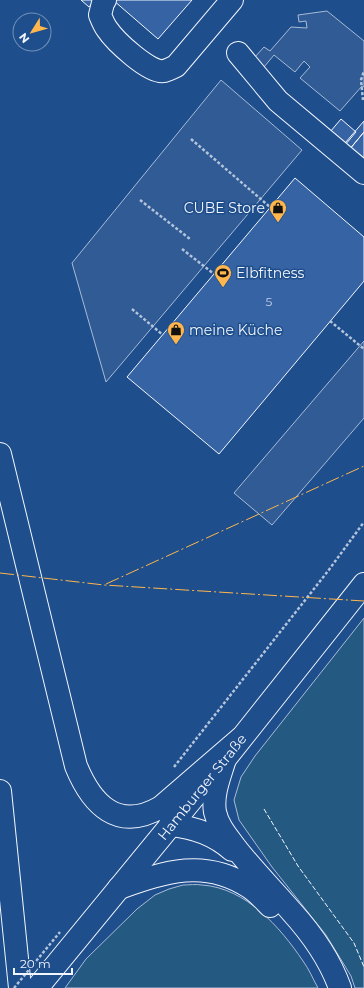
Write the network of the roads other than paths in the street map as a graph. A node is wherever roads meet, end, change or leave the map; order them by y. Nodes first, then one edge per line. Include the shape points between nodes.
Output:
1 (105, 0) edge
2 (232, 0) edge
3 (238, 53) dead end
4 (364, 173) edge
5 (0, 454) edge
6 (364, 584) edge
7 (241, 738) junction
8 (225, 759) junction
9 (0, 792) edge
10 (170, 825) junction
11 (248, 864) junction
12 (119, 888) junction
13 (20, 988) edge
14 (37, 988) edge
15 (330, 988) edge
16 (340, 988) edge

1 - 2 main road via 100,15 106,29 136,58 154,70 164,71 176,66
3 - 4 main road via 278,101
5 - 7 main road via 76,766 95,799 109,812 117,815 134,816 148,813 161,806
6 - 7 main road, Hamburger Straße
7 - 8 main road, Hamburger Straße
8 - 10 main road, Hamburger Straße
8 - 11 main road via 216,789 215,811 225,833
9 - 13 main road
10 - 11 main road via 190,827 214,837
10 - 12 main road, Hamburger Straße
11 - 16 main road via 316,941
12 - 14 main road, Hamburger Straße
12 - 15 main road via 154,875 177,870 205,870 230,877 250,888 285,919 307,946

